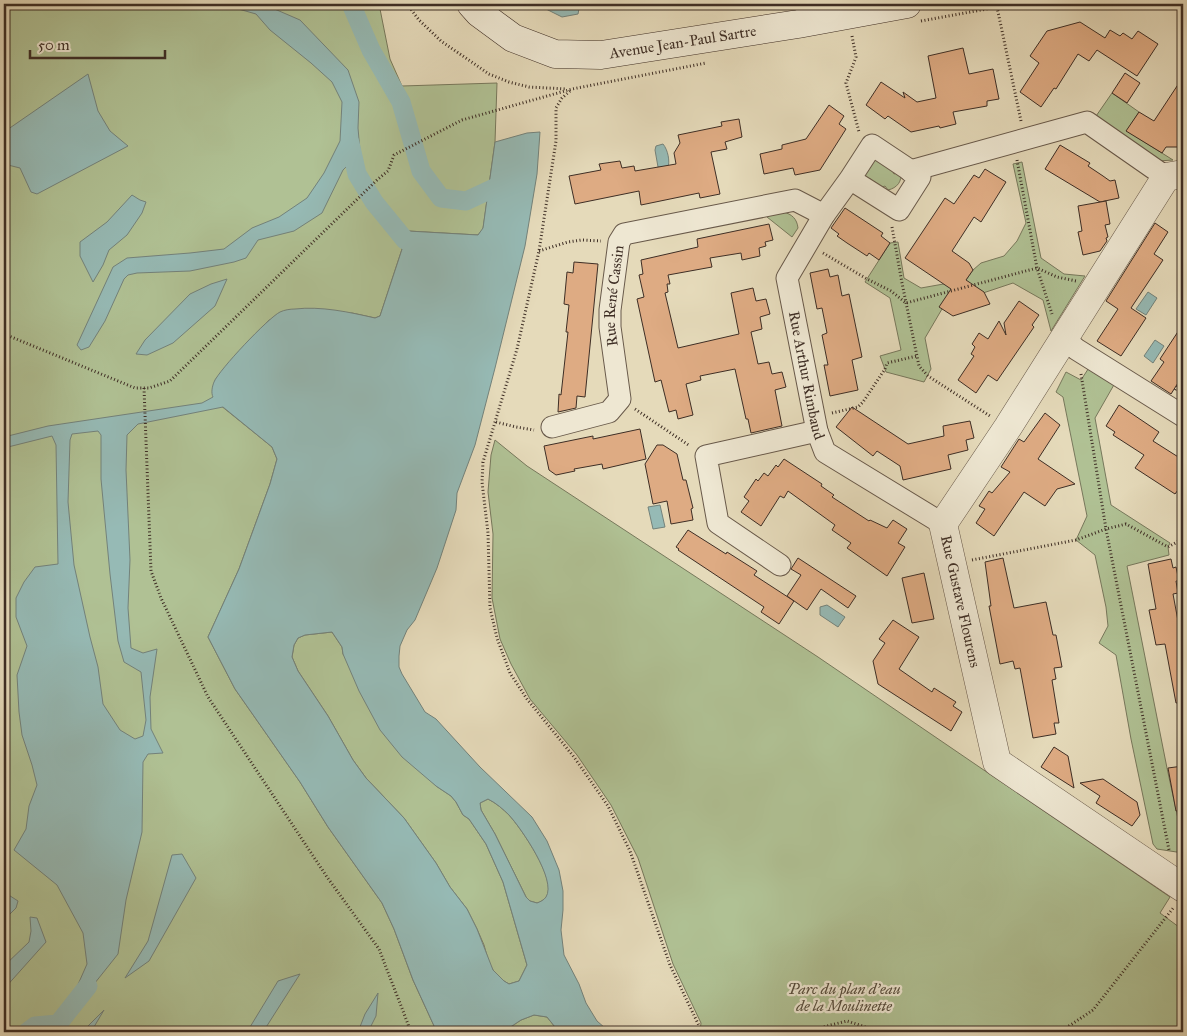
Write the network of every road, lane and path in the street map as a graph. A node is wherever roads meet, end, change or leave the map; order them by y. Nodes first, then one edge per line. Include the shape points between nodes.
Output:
1 (407, 4) edge
2 (471, 4) edge
3 (907, 4) edge
4 (996, 7) dead end
5 (852, 35) dead end
6 (572, 89) junction
7 (1019, 141) junction
8 (866, 155) junction
9 (910, 171) junction
10 (1175, 175) edge
11 (850, 179) junction
12 (889, 204) junction
13 (824, 215) junction
14 (619, 242) junction
15 (807, 244) junction
16 (539, 250) junction
17 (1037, 268) junction
18 (1099, 285) junction
19 (906, 303) junction
20 (4, 334) edge
21 (1070, 343) junction
22 (917, 356) junction
23 (144, 388) junction
24 (620, 399) junction
25 (1183, 416) edge
26 (496, 422) junction
27 (816, 424) junction
28 (552, 427) joint
29 (1008, 427) junction
30 (706, 456) junction
31 (943, 524) junction
32 (1106, 529) junction
33 (1183, 534) edge
34 (780, 566) dead end
35 (952, 566) junction
36 (1174, 856) dead end
37 (1180, 895) edge
38 (410, 1032) edge
39 (702, 1032) edge
40 (811, 1032) edge
41 (881, 1032) edge
42 (1060, 1032) edge

1 - 6 path via 440,41 489,74 529,87
2 - 3 street, Avenue Jean-Paul Sartre via 513,38 555,54 601,55
4 - 7 path
5 - 8 path via 856,57 846,82
6 - 16 path via 556,108 556,141
6 - 23 path via 462,120 394,155 388,172 170,381
7 - 9 street
7 - 10 street via 1087,122
7 - 17 path
8 - 9 street via 872,145
8 - 11 street, Rue Arthur Rimbaud
9 - 12 street via 920,177 899,210
10 - 18 street, Rue Gustave Flourens
11 - 12 street
11 - 13 street, Rue Arthur Rimbaud
12 - 19 path
13 - 14 street, Rue René Cassin via 795,200 624,234
13 - 15 street, Rue Arthur Rimbaud
14 - 16 path via 582,240
14 - 24 street, Rue René Cassin via 610,328
15 - 19 path via 866,280 891,291
15 - 27 street, Rue Arthur Rimbaud via 787,278
16 - 26 path via 517,349
17 - 18 path via 1057,277
17 - 19 path
17 - 21 path via 1056,324
18 - 21 street, Rue Gustave Flourens
19 - 22 path
20 - 23 path via 135,388
21 - 25 street
21 - 29 street, Rue Gustave Flourens
21 - 32 path
22 - 27 path via 886,364 858,407
22 - 29 path via 919,366 928,376
23 - 38 path via 151,572 161,598 208,697 379,949
24 - 28 street via 609,412
24 - 30 path
26 - 28 path via 535,430
26 - 39 path via 483,462 482,482 488,533 490,608 497,638 510,673 527,699 608,806 630,851 670,965
27 - 30 street
27 - 31 street, Rue Arthur Rimbaud via 825,452
29 - 31 street, Rue Gustave Flourens
30 - 34 street via 718,523
31 - 35 street, Rue Gustave Flourens
32 - 33 path via 1126,524 1168,547 1179,541
32 - 35 path via 1076,540
32 - 36 path via 1169,850
35 - 37 street, Rue Gustave Flourens via 997,762
37 - 42 path via 1093,1010
40 - 41 path via 847,1022

